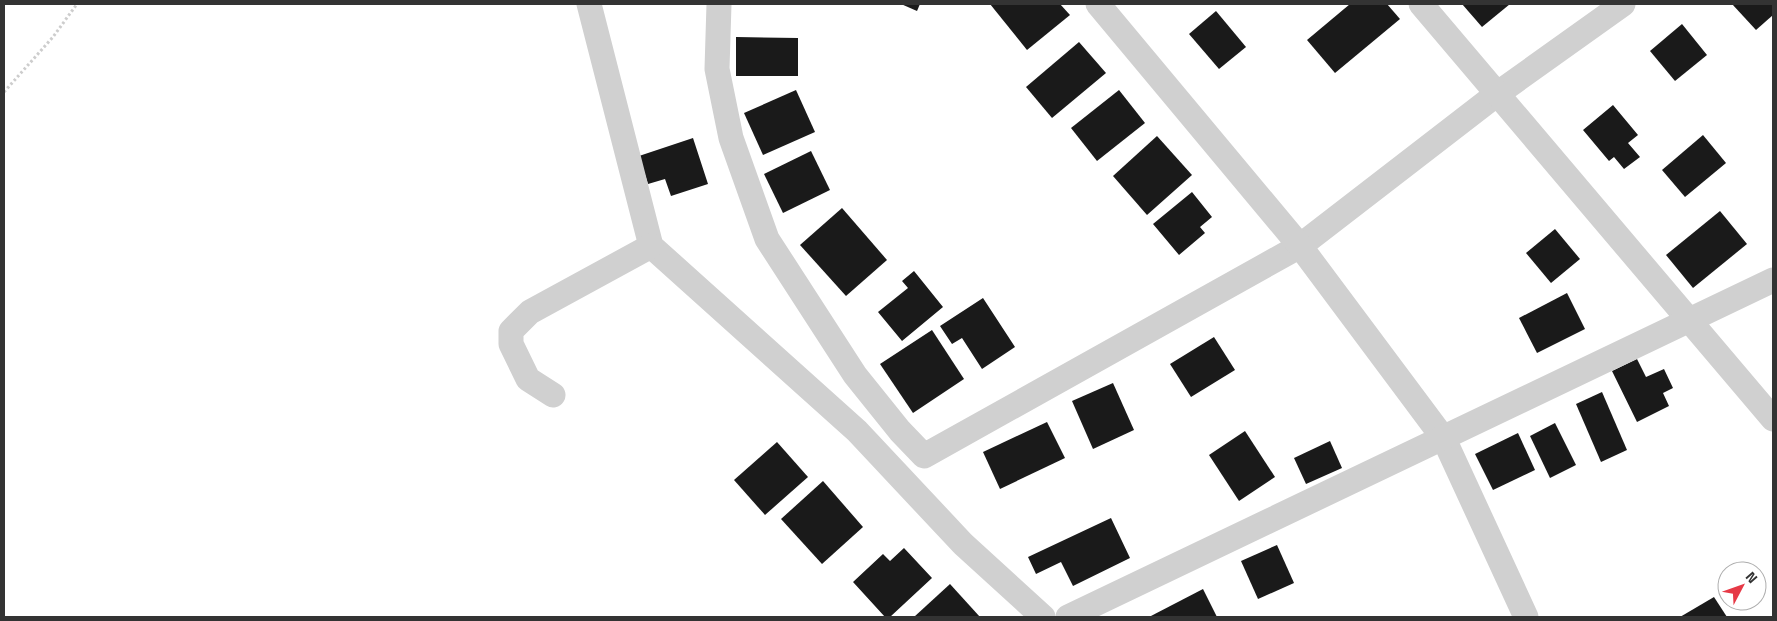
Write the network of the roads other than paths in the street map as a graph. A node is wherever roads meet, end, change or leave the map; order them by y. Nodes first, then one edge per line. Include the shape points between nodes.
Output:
1 (589, 4) edge
2 (720, 4) edge
3 (1098, 4) edge
4 (1421, 4) edge
5 (1623, 4) edge
6 (1497, 94) junction
7 (651, 246) junction
8 (1300, 246) junction
9 (1773, 280) edge
10 (1690, 321) junction
11 (553, 395) dead end
12 (1773, 419) edge
13 (1444, 439) junction
14 (924, 456) junction
15 (901, 476) junction
16 (1043, 617) edge
17 (1068, 617) edge
18 (1526, 617) edge

1 - 7 street
2 - 14 street via 717,69 731,138 767,239 855,374
3 - 8 street
4 - 6 street
5 - 6 street
6 - 8 street
6 - 10 street
7 - 11 street via 530,312 511,331 511,344 528,379
7 - 15 street via 858,431
8 - 13 street
8 - 14 street
9 - 10 street
10 - 12 street
10 - 13 street
13 - 17 street
13 - 18 street
14 - 15 street
15 - 16 street via 963,544

